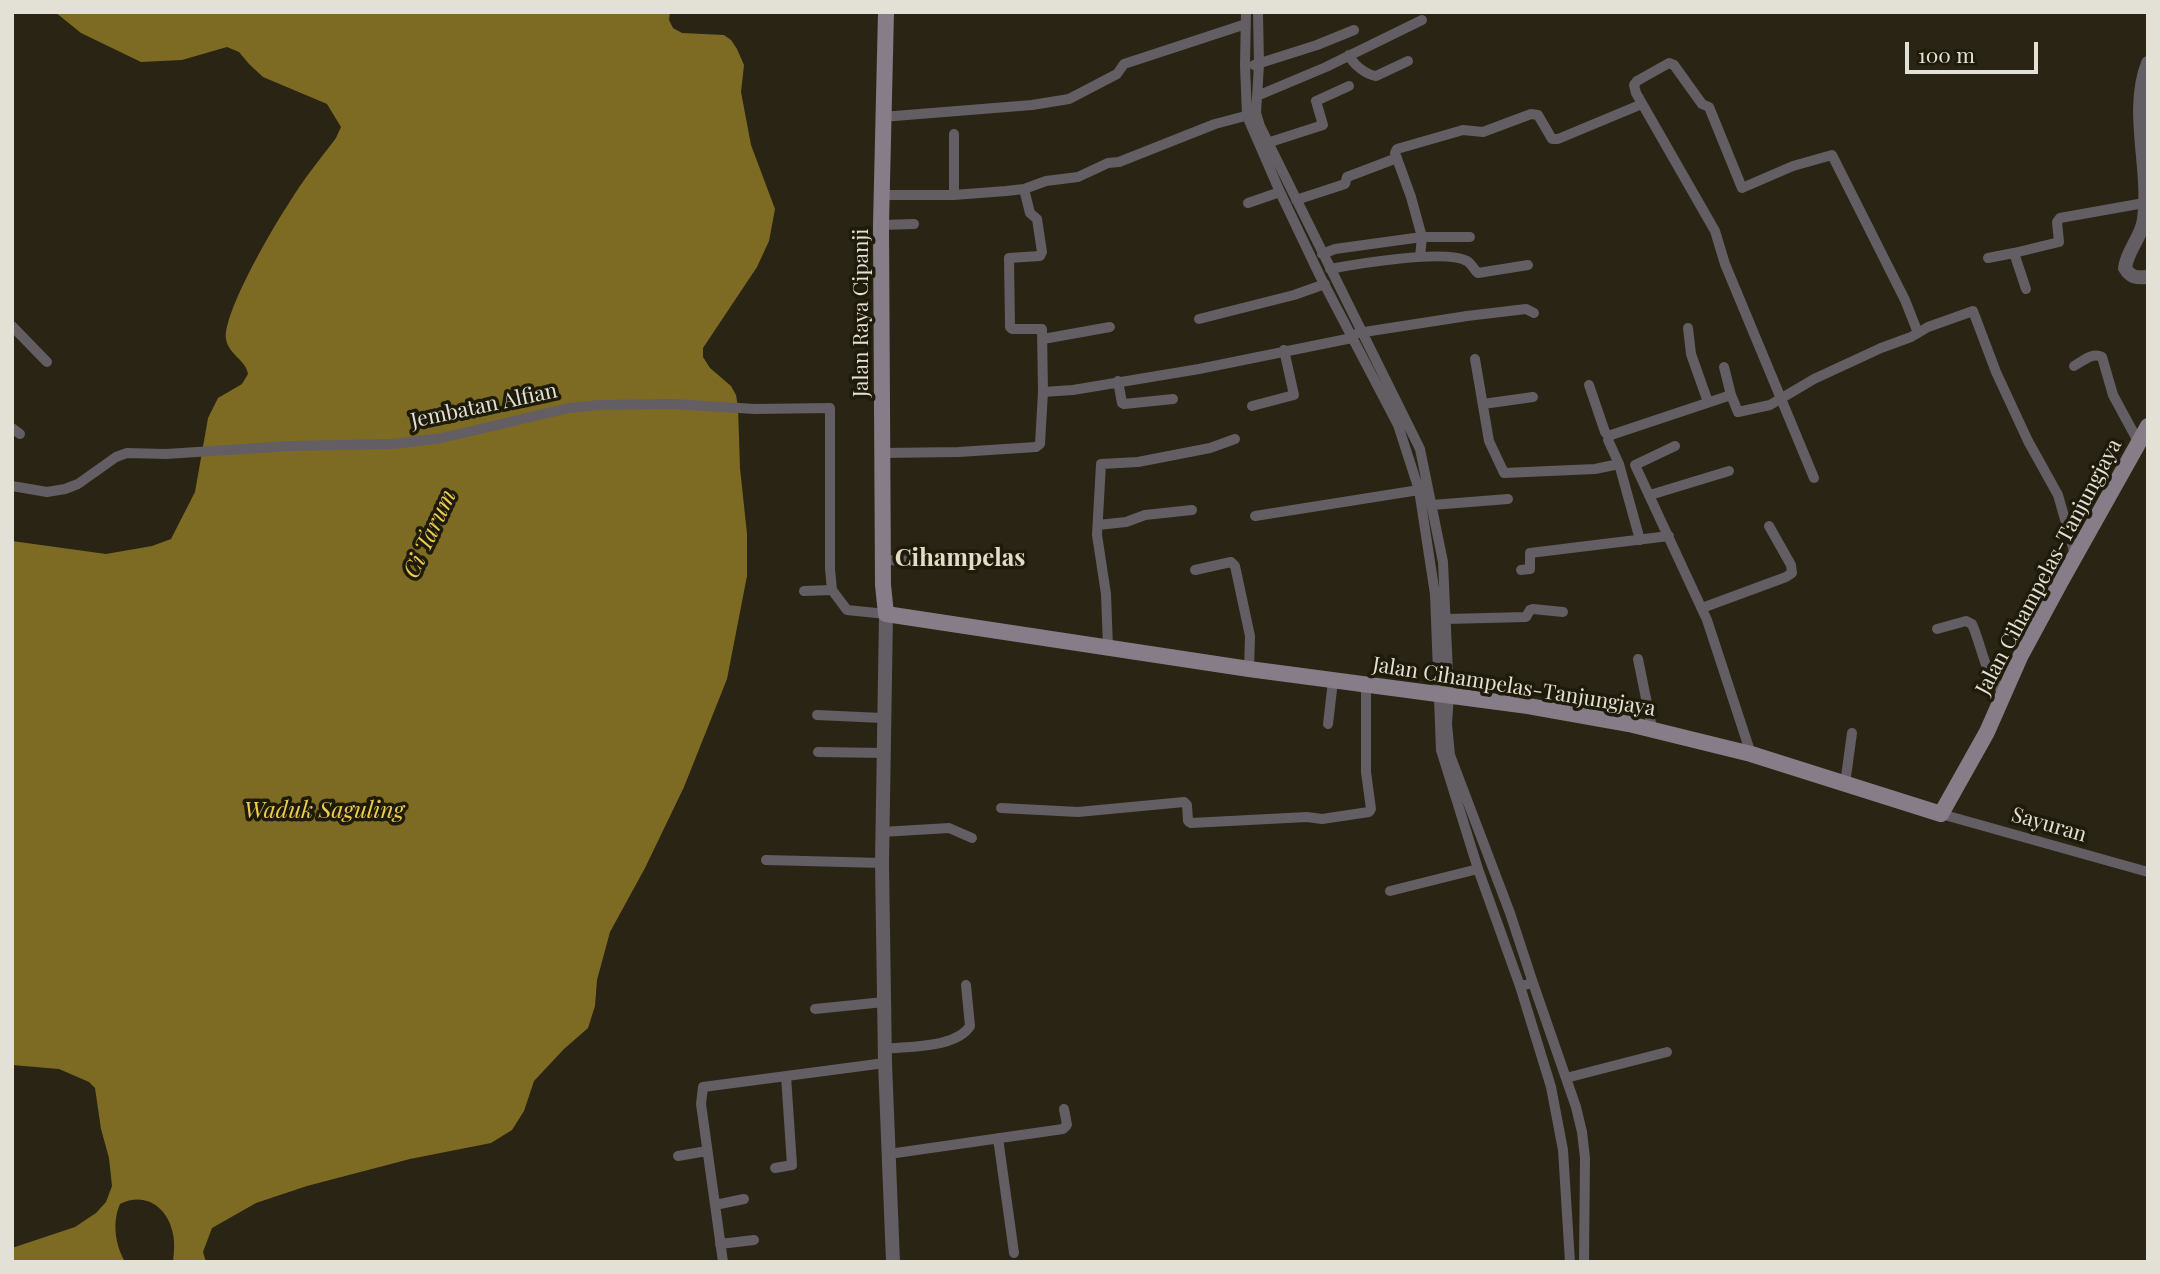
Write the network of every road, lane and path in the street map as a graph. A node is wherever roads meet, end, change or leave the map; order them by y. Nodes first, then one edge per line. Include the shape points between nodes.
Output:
1 (886, 12) edge
2 (1258, 12) edge
3 (1246, 18) edge
4 (1422, 20) dead end
5 (1354, 30) dead end
6 (1317, 45) junction
7 (1349, 55) junction
8 (1408, 61) dead end
9 (2148, 63) edge
10 (1245, 65) junction
11 (1259, 65) junction
12 (1326, 67) junction
13 (1349, 86) dead end
14 (1257, 96) junction
15 (1642, 104) junction
16 (1252, 115) junction
17 (883, 117) junction
18 (954, 134) dead end
19 (1267, 144) junction
20 (1396, 158) junction
21 (1024, 188) junction
22 (1280, 192) junction
23 (881, 195) junction
24 (954, 195) junction
25 (1296, 200) junction
26 (1248, 203) dead end
27 (2144, 204) junction
28 (914, 224) dead end
29 (881, 225) junction
30 (1422, 237) junction
31 (1470, 237) dead end
32 (2014, 253) junction
33 (1322, 254) junction
34 (1420, 257) junction
35 (1988, 258) dead end
36 (1528, 265) dead end
37 (1330, 269) junction
38 (2148, 277) edge
39 (1325, 284) junction
40 (2026, 289) dead end
41 (1534, 313) dead end
42 (1199, 319) dead end
43 (12, 326) edge
44 (1110, 327) dead end
45 (1688, 328) dead end
46 (1918, 333) junction
47 (1356, 334) junction
48 (1043, 339) junction
49 (1284, 350) junction
50 (1475, 359) dead end
51 (47, 362) dead end
52 (2074, 366) dead end
53 (1724, 367) dead end
54 (1118, 381) junction
55 (1589, 385) dead end
56 (1043, 392) junction
57 (1731, 394) junction
58 (1533, 397) dead end
59 (1173, 398) dead end
60 (1781, 398) junction
61 (1708, 402) junction
62 (1483, 404) junction
63 (1252, 406) dead end
64 (2148, 426) edge
65 (1609, 437) junction
66 (1235, 439) dead end
67 (2139, 443) junction
68 (1675, 446) dead end
69 (1414, 451) junction
70 (883, 453) junction
71 (1619, 464) junction
72 (1729, 471) dead end
73 (1814, 478) dead end
74 (12, 486) edge
75 (1419, 490) junction
76 (1650, 495) junction
77 (1508, 499) dead end
78 (1432, 505) junction
79 (1192, 510) dead end
80 (1255, 516) dead end
81 (1098, 525) junction
82 (1769, 526) dead end
83 (1669, 536) junction
84 (1640, 540) junction
85 (2076, 558) junction
86 (883, 560) junction
87 (921, 561) dead end
88 (1437, 562) junction
89 (1195, 570) dead end
90 (1521, 570) dead end
91 (832, 590) junction
92 (804, 591) dead end
93 (1702, 608) junction
94 (1563, 612) dead end
95 (886, 614) junction
96 (1447, 618) junction
97 (1937, 629) dead end
98 (1108, 647) junction
99 (1638, 659) dead end
100 (1249, 669) junction
101 (1333, 681) junction
102 (1366, 685) junction
103 (1443, 694) junction
104 (2004, 694) junction
105 (817, 715) dead end
106 (882, 718) junction
107 (1328, 724) dead end
108 (1652, 728) junction
109 (1852, 733) dead end
110 (818, 752) dead end
111 (883, 753) junction
112 (1751, 754) junction
113 (1844, 784) junction
114 (1001, 808) dead end
115 (1941, 814) junction
116 (882, 832) junction
117 (972, 838) dead end
118 (766, 860) dead end
119 (882, 863) junction
120 (1478, 869) junction
121 (2148, 872) edge
122 (1390, 891) dead end
123 (1498, 902) junction
124 (965, 985) dead end
125 (1527, 985) junction
126 (884, 1002) junction
127 (815, 1009) dead end
128 (1667, 1052) dead end
129 (885, 1056) junction
130 (786, 1076) junction
131 (1566, 1078) junction
132 (1064, 1109) dead end
133 (998, 1138) junction
134 (707, 1151) junction
135 (889, 1154) junction
136 (678, 1156) dead end
137 (775, 1168) dead end
138 (744, 1199) dead end
139 (715, 1205) junction
140 (754, 1240) dead end
141 (720, 1244) junction
142 (1014, 1253) dead end
143 (723, 1262) edge
144 (893, 1262) edge
145 (1570, 1262) edge
146 (1584, 1262) edge

1 - 17 main road, Jalan Raya Cipanji
2 - 11 street
3 - 10 street
3 - 17 street via 1124,65 1118,74 1069,99
4 - 7 street
5 - 6 street
6 - 11 street
6 - 12 street
7 - 8 street via 1371,76
7 - 12 street
9 - 27 street via 2141,108
10 - 11 street
10 - 16 street
11 - 14 street
12 - 14 street
13 - 19 street via 1316,101 1323,125
14 - 16 street
15 - 20 street via 1558,139 1552,139 1538,116 1531,114 1483,132 1463,130 1397,149
15 - 46 street via 1634,85 1637,81 1669,63 1674,65 1709,107 1742,188 1832,155
15 - 60 street via 1715,231
16 - 19 street
16 - 21 street via 1215,124 1078,177
16 - 22 street
17 - 23 main road, Jalan Raya Cipanji
18 - 24 street
19 - 25 street
20 - 25 street via 1347,177 1345,184
20 - 30 street
21 - 24 street
21 - 48 street via 1030,213 1037,219 1042,253 1009,258 1010,327 1041,328
22 - 26 street
22 - 39 street
23 - 24 street
23 - 29 main road, Jalan Raya Cipanji
25 - 33 street
27 - 32 street via 2062,216 2057,222 2059,242
27 - 38 street via 2143,225 2125,268 2129,275
28 - 29 street
29 - 70 main road, Jalan Raya Cipanji
30 - 31 street
30 - 33 street
30 - 34 street
32 - 35 street
32 - 40 street
33 - 37 street
34 - 36 street via 1463,260 1478,274
34 - 37 street
37 - 47 street
39 - 42 street
39 - 47 street
41 - 47 street via 1527,309
43 - 51 street
44 - 48 street
45 - 61 street via 1691,354
46 - 60 street
46 - 85 street via 1975,313 1996,372 2058,495
47 - 49 street
47 - 69 street
48 - 56 street
49 - 54 street
49 - 63 street via 1294,395
50 - 62 street
52 - 67 street via 2095,355 2102,357 2113,395
53 - 57 street
54 - 56 street
54 - 59 street via 1124,404
55 - 65 street
56 - 70 street via 1038,447
57 - 60 street via 1738,412
57 - 61 street
58 - 62 street
60 - 73 street
61 - 65 street
62 - 71 street via 1492,452 1504,473
64 - 67 main road, Jalan Cihampelas-Tanjungjaya
65 - 71 street
66 - 81 street via 1138,462 1101,464
67 - 85 main road, Jalan Cihampelas-Tanjungjaya
68 - 76 street via 1634,464
69 - 75 street
69 - 78 street
70 - 86 main road, Jalan Raya Cipanji
71 - 84 street
72 - 76 street
74 - 91 street, Jembatan Alfian via 47,492 65,489 122,454 393,444 600,405 830,408
75 - 80 street
75 - 88 street
76 - 83 street
77 - 78 street
78 - 88 street
79 - 81 street
81 - 98 street
82 - 93 street via 1792,573
83 - 84 street
83 - 93 street
84 - 90 street via 1530,553 1530,569
85 - 104 main road, Jalan Cihampelas-Tanjungjaya
86 - 87 street
86 - 95 main road, Jalan Raya Cipanji
88 - 96 street
88 - 103 street
89 - 100 street via 1231,562 1235,566 1249,627
91 - 92 street
91 - 95 street via 847,610
93 - 112 street
94 - 96 street via 1533,609 1526,617
95 - 98 main road, Jalan Cihampelas-Tanjungjaya
95 - 106 street
96 - 103 street
97 - 104 street via 1966,621 1972,624 1986,670
98 - 100 main road, Jalan Cihampelas-Tanjungjaya
99 - 108 street
100 - 101 main road, Jalan Cihampelas-Tanjungjaya
101 - 102 main road, Jalan Cihampelas-Tanjungjaya
101 - 107 street
102 - 103 main road, Jalan Cihampelas-Tanjungjaya
102 - 114 street via 1369,812 1322,819 1191,824 1184,802 1078,812
103 - 108 main road, Jalan Cihampelas-Tanjungjaya
103 - 120 street via 1441,750
103 - 123 street via 1450,755
104 - 115 main road, Jalan Cihampelas-Tanjungjaya
105 - 106 street
106 - 111 street
108 - 112 main road, Jalan Cihampelas-Tanjungjaya
109 - 113 street
110 - 111 street
111 - 116 street
112 - 113 main road, Jalan Cihampelas-Tanjungjaya
113 - 115 main road, Jalan Cihampelas-Tanjungjaya
115 - 121 street, Sayuran
116 - 117 street via 949,828
116 - 119 street
118 - 119 street
119 - 126 street
120 - 122 street
120 - 123 street
123 - 125 street
124 - 129 street via 970,1026 964,1035
125 - 131 street
125 - 145 street via 1563,1150
126 - 127 street
126 - 129 street
128 - 131 street
129 - 130 street
129 - 135 street
130 - 134 street via 703,1087
130 - 137 street via 792,1165
131 - 146 street via 1585,1158
132 - 133 street via 1065,1128
133 - 135 street
133 - 142 street
134 - 136 street
134 - 139 street
135 - 144 street
138 - 139 street
139 - 141 street
140 - 141 street
141 - 143 street

